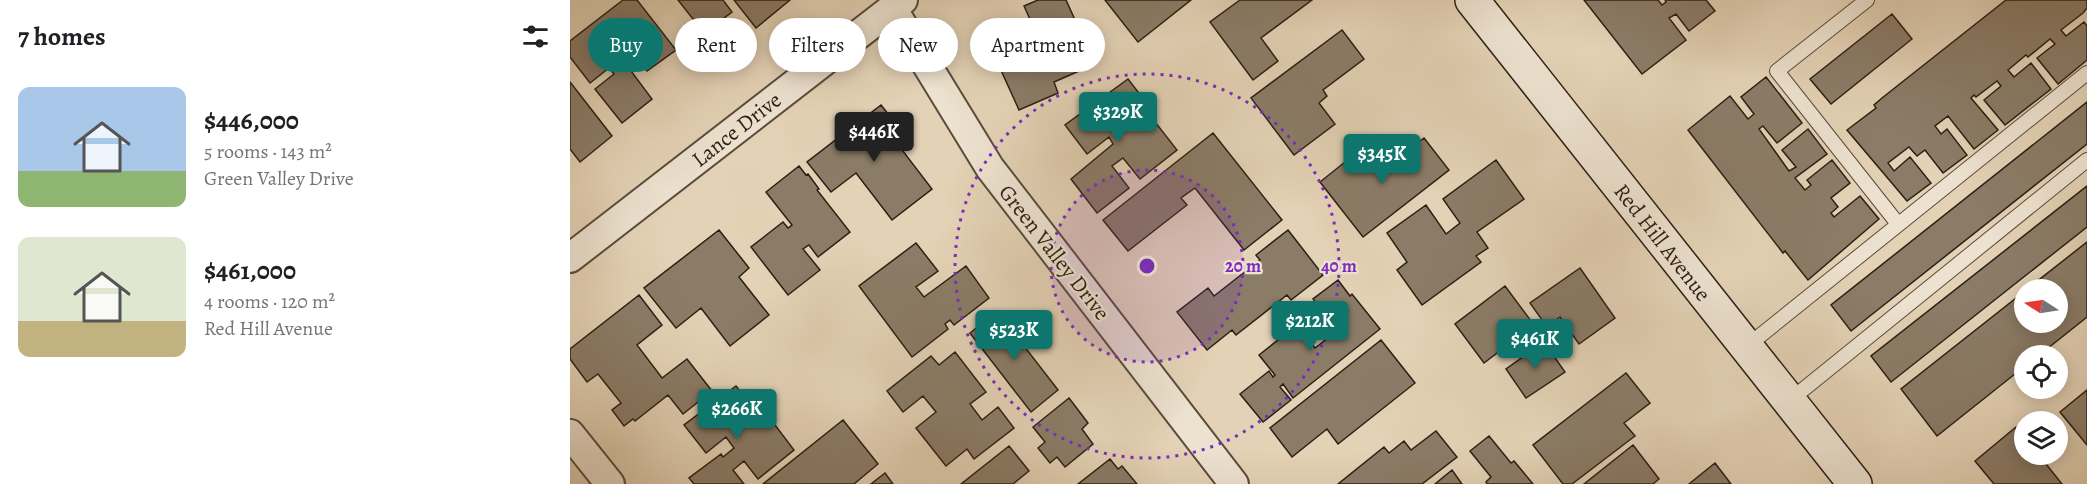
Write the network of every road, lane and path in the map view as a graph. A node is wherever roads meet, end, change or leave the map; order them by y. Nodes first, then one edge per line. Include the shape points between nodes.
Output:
1 (1472, 0) edge
2 (1867, 0) edge
3 (897, 4) edge
4 (2087, 73) edge
5 (2087, 160) edge
6 (1898, 224) junction
7 (570, 258) edge
8 (1746, 346) junction
9 (1789, 401) junction
10 (570, 434) edge
11 (610, 484) edge
12 (1234, 484) edge
13 (1855, 484) edge

1 - 8 main road, Red Hill Avenue
2 - 6 lane via 1777,71
3 - 7 street, Lance Drive
3 - 12 street, Green Valley Drive via 990,168
4 - 6 lane
5 - 9 lane
6 - 8 lane
8 - 9 main road, Red Hill Avenue
9 - 13 main road, Red Hill Avenue
10 - 11 street

